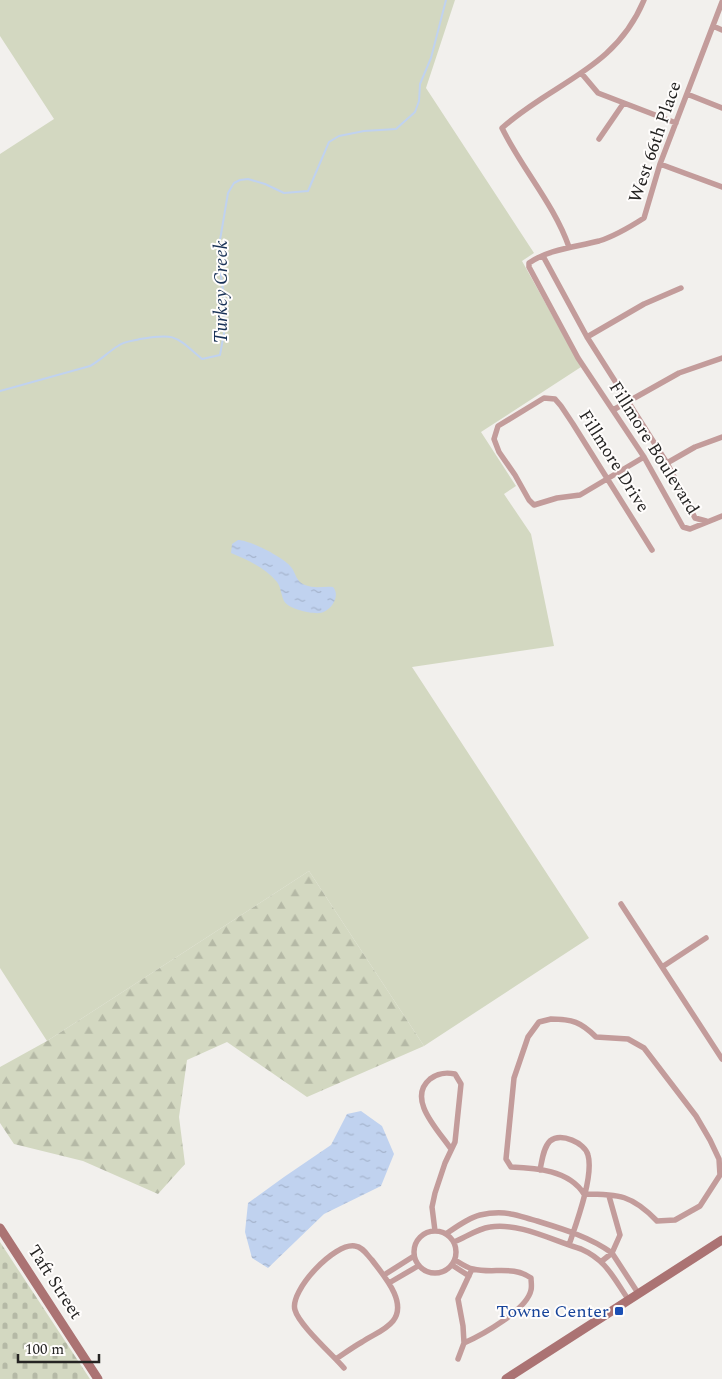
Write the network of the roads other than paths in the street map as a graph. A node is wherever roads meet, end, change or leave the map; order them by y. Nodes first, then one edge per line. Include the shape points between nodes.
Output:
1 (644, 0) edge
2 (722, 2) edge
3 (713, 26) junction
4 (722, 30) edge
5 (582, 74) junction
6 (687, 94) junction
7 (623, 104) junction
8 (722, 108) edge
9 (676, 123) junction
10 (599, 139) dead end
11 (660, 164) junction
12 (722, 187) edge
13 (568, 247) junction
14 (543, 256) junction
15 (681, 288) dead end
16 (587, 337) junction
17 (722, 358) edge
18 (628, 401) junction
19 (613, 410) junction
20 (722, 437) edge
21 (644, 457) junction
22 (667, 463) junction
23 (608, 479) junction
24 (722, 516) edge
25 (706, 521) junction
26 (652, 550) dead end
27 (622, 904) dead end
28 (706, 938) dead end
29 (662, 967) junction
30 (722, 1060) edge
31 (451, 1149) junction
32 (540, 1170) junction
33 (584, 1194) junction
34 (609, 1196) junction
35 (0, 1228) edge
36 (435, 1231) junction
37 (573, 1233) junction
38 (446, 1234) junction
39 (722, 1240) edge
40 (454, 1242) junction
41 (569, 1245) junction
42 (612, 1253) junction
43 (414, 1256) junction
44 (602, 1261) junction
45 (454, 1262) junction
46 (418, 1266) junction
47 (472, 1269) junction
48 (384, 1275) junction
49 (469, 1276) junction
50 (389, 1283) junction
51 (638, 1293) junction
52 (628, 1299) junction
53 (464, 1343) junction
54 (336, 1359) junction
55 (458, 1359) dead end
56 (344, 1368) dead end
57 (98, 1379) edge
58 (506, 1379) edge

1 - 5 street via 637,17 616,46
2 - 3 street, West 66th Place
3 - 4 street
3 - 6 street, West 66th Place
5 - 7 street via 598,93
5 - 13 street via 502,128 562,227
6 - 8 street
6 - 9 street, West 66th Place
7 - 9 street
7 - 10 street
9 - 11 street, West 66th Place
11 - 12 street
11 - 13 street, West 66th Place via 644,218 600,240
13 - 14 street, West 66th Place
14 - 16 street, Fillmore Boulevard
14 - 19 street, Fillmore Boulevard via 529,263 529,267 578,358
15 - 16 street via 644,304
16 - 18 street, Fillmore Boulevard
17 - 18 street via 679,373
18 - 19 street
18 - 22 street, Fillmore Boulevard
19 - 21 street, Fillmore Boulevard
20 - 22 street
21 - 23 street
21 - 25 street, Fillmore Boulevard via 683,527 690,529
22 - 25 street, Fillmore Boulevard via 695,518
23 - 23 street, Fillmore Drive via 580,495 534,505 499,452 494,438 498,426 544,398 554,399 562,406
23 - 26 street, Fillmore Drive
24 - 25 street
27 - 29 street
28 - 29 street
29 - 30 street
31 - 31 street via 461,1084 456,1074 446,1072 435,1075 425,1084 421,1094 425,1111
31 - 36 street via 434,1193
32 - 33 street via 567,1178 576,1183
32 - 33 street via 550,1141 561,1138 573,1141 588,1154
32 - 34 street via 511,1167 506,1159 514,1078 528,1037 539,1022 563,1019 576,1022 596,1037 628,1039 644,1048 696,1116 719,1159 720,1174 700,1206 675,1220 658,1221 638,1203 618,1194
33 - 34 street
33 - 37 street
34 - 42 street via 620,1235
35 - 57 street, Taft Street
36 - 38 street
36 - 43 street via 418,1239
37 - 38 street via 510,1213 477,1216
37 - 41 street
37 - 42 street
38 - 40 street
39 - 51 street
40 - 41 street via 481,1229 506,1226
40 - 45 street
41 - 44 street
42 - 44 street
42 - 51 street
43 - 46 street
43 - 48 street
44 - 52 street
45 - 46 street via 443,1272 435,1274
45 - 47 street
45 - 49 street
46 - 50 street
47 - 49 street
47 - 53 street via 523,1272 531,1278 531,1291 509,1316
48 - 50 street
48 - 54 street via 362,1248 345,1245 320,1262 299,1292 294,1303 295,1311
49 - 53 street via 458,1299
50 - 54 street via 398,1309 394,1320
51 - 52 street
52 - 58 street
53 - 55 street
54 - 56 street

